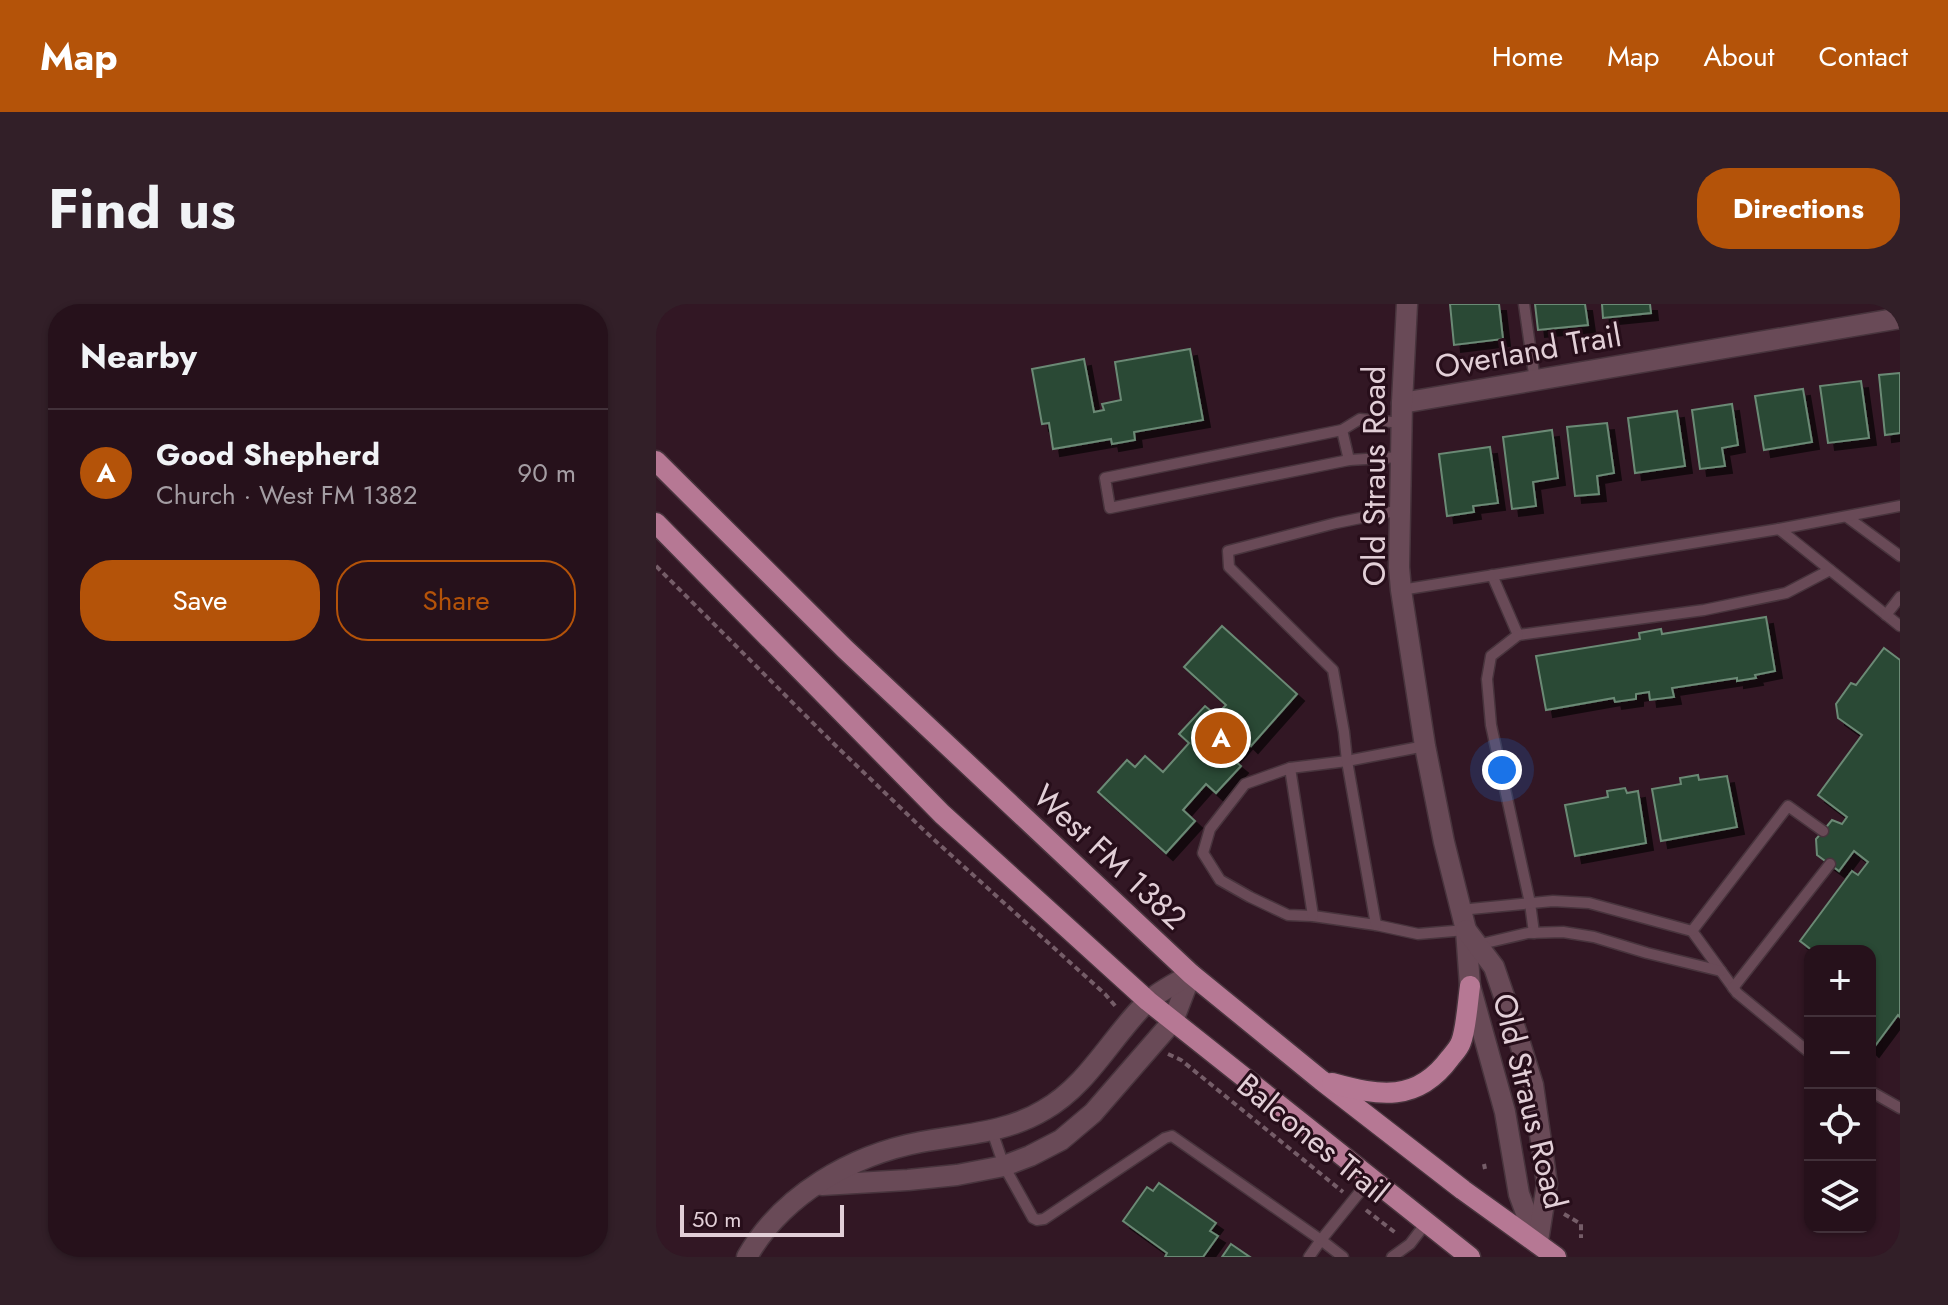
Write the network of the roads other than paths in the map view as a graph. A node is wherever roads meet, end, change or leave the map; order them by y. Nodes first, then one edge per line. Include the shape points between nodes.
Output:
1 (1407, 304) edge
2 (1524, 304) edge
3 (1900, 318) edge
4 (1535, 381) junction
5 (1402, 413) junction
6 (1342, 430) junction
7 (1401, 457) junction
8 (1349, 460) junction
9 (656, 461) edge
10 (1900, 506) edge
11 (1400, 510) junction
12 (1847, 517) junction
13 (656, 523) edge
14 (1779, 529) junction
15 (1900, 556) edge
16 (1830, 570) junction
17 (1492, 575) junction
18 (1401, 590) junction
19 (1900, 597) edge
20 (1886, 615) junction
21 (1900, 626) edge
22 (1518, 635) junction
23 (1425, 746) junction
24 (1347, 761) junction
25 (1290, 768) junction
26 (1823, 831) dead end
27 (1830, 864) dead end
28 (1530, 903) junction
29 (1313, 916) junction
30 (1376, 925) junction
31 (1468, 928) junction
32 (1692, 931) junction
33 (1534, 933) junction
34 (1721, 971) junction
35 (1191, 974) junction
36 (1470, 986) junction
37 (1733, 988) junction
38 (1148, 1001) junction
39 (1173, 1021) junction
40 (1804, 1048) edge
41 (1321, 1080) junction
42 (1876, 1094) edge
43 (1900, 1108) edge
44 (992, 1131) junction
45 (1004, 1166) junction
46 (1371, 1178) junction
47 (814, 1186) junction
48 (1426, 1223) junction
49 (1321, 1240) junction
50 (1537, 1250) edge
51 (747, 1257) edge
52 (1309, 1257) edge
53 (1343, 1257) edge
54 (1392, 1257) edge
55 (1470, 1257) edge
56 (1556, 1257) edge

1 - 5 street, Old Straus Road
2 - 4 lane
3 - 4 street, Overland Trail
4 - 5 street, Overland Trail
5 - 6 lane via 1360,419
5 - 7 street, Old Straus Road
6 - 8 lane
6 - 8 lane via 1105,478 1110,508
7 - 8 lane
7 - 11 street, Old Straus Road
9 - 35 main road, West FM 1382 via 845,649
10 - 12 lane
11 - 18 street, Old Straus Road
11 - 24 lane via 1228,551 1229,567 1333,670
12 - 14 lane
12 - 15 lane
13 - 38 main road via 942,814
14 - 16 lane
14 - 17 lane
16 - 20 lane
16 - 22 lane via 1786,593 1704,610
17 - 18 lane
17 - 22 lane
18 - 23 street, Old Straus Road
19 - 20 lane
20 - 21 lane
22 - 28 lane via 1491,656 1487,679 1491,725
23 - 24 lane
23 - 31 street, Old Straus Road
24 - 25 lane
24 - 30 lane
25 - 29 lane
25 - 29 lane via 1245,784 1210,829 1203,853 1220,880 1288,915
26 - 32 lane via 1788,806
27 - 37 lane
28 - 31 lane
28 - 32 lane via 1589,903
28 - 33 lane
29 - 30 lane
30 - 31 lane via 1418,934
31 - 33 lane
31 - 36 street, Old Straus Road
31 - 50 street, Old Straus Road via 1494,967 1533,1085 1547,1184
32 - 34 lane
33 - 34 lane via 1594,937
34 - 37 lane
35 - 38 street
35 - 39 street
35 - 41 main road, West FM 1382
36 - 41 main road via 1461,1043 1442,1070 1420,1085 1396,1093 1368,1092
36 - 50 street, Old Straus Road
37 - 40 lane
38 - 39 main road
38 - 44 street via 1078,1083 1047,1109
39 - 45 street via 1093,1113 1061,1140
39 - 46 main road
41 - 50 main road, West FM 1382
42 - 43 lane
44 - 45 lane
44 - 47 street via 890,1149
45 - 47 street via 920,1179
45 - 49 lane via 1033,1218 1044,1219 1172,1136
46 - 48 main road
46 - 49 lane
47 - 51 street via 780,1214
48 - 54 lane
48 - 55 main road
49 - 52 lane
49 - 53 lane
50 - 56 main road, West FM 1382

